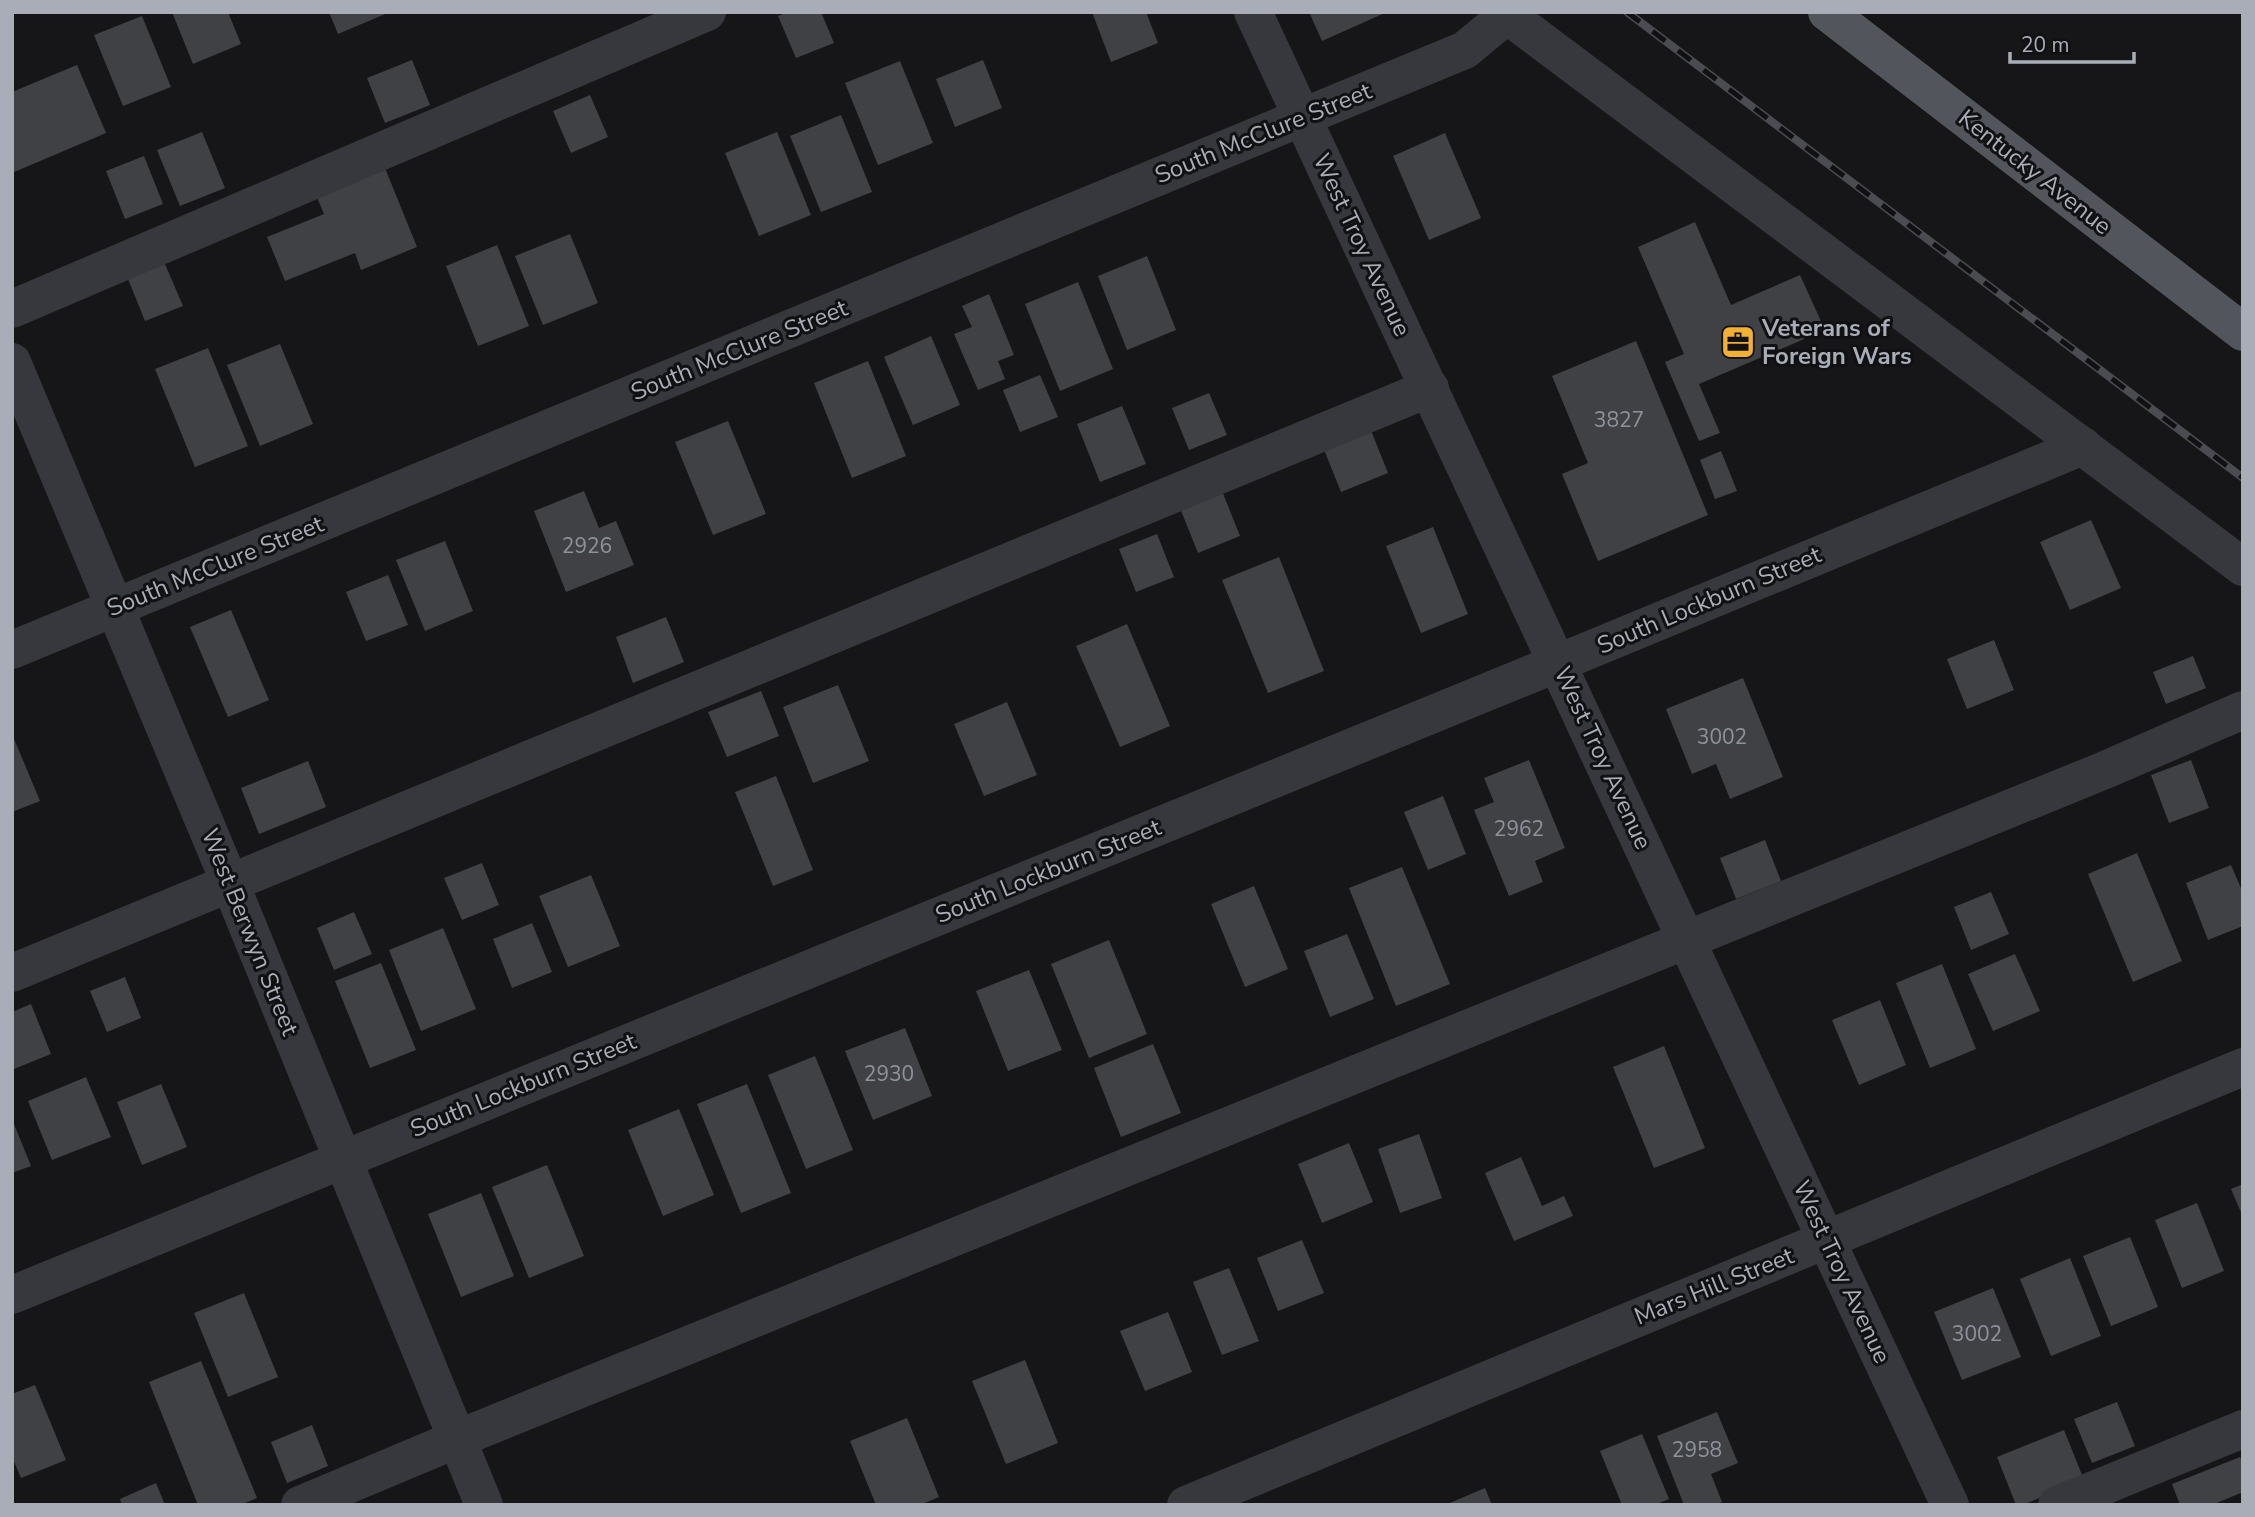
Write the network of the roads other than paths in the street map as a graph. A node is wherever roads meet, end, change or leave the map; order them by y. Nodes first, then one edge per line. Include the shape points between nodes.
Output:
1 (707, 12) edge
2 (1253, 12) edge
3 (1827, 12) edge
4 (1505, 14) edge
5 (1302, 117) junction
6 (12, 309) edge
7 (2243, 332) edge
8 (12, 362) edge
9 (1430, 388) junction
10 (2083, 446) junction
11 (2243, 567) edge
12 (115, 608) junction
13 (12, 650) edge
14 (1558, 663) junction
15 (2243, 710) edge
16 (230, 883) junction
17 (1686, 939) junction
18 (12, 974) edge
19 (2243, 1067) edge
20 (344, 1158) junction
21 (1826, 1240) junction
22 (12, 1295) edge
23 (2243, 1429) edge
24 (457, 1439) junction
25 (300, 1505) edge
26 (484, 1505) edge
27 (1186, 1505) edge
28 (1950, 1505) edge
29 (2057, 1505) edge

1 - 6 street
2 - 5 street, West Troy Avenue
3 - 7 main road, Kentucky Avenue
4 - 5 street, South McClure Street via 1465,50
4 - 10 street
5 - 9 street, West Troy Avenue
5 - 12 street, South McClure Street
8 - 12 street, West Berwyn Street
9 - 14 street, West Troy Avenue
9 - 16 street
10 - 11 street
10 - 14 street, South Lockburn Street
12 - 13 street, South McClure Street
12 - 16 street, West Berwyn Street
14 - 17 street, West Troy Avenue
14 - 20 street, South Lockburn Street
15 - 17 street
16 - 18 street
16 - 20 street, West Berwyn Street
17 - 21 street, West Troy Avenue
17 - 24 street
19 - 21 street, Mars Hill Street
20 - 22 street, South Lockburn Street
20 - 24 street, West Berwyn Street
21 - 27 street, Mars Hill Street
21 - 28 street, West Troy Avenue
23 - 29 street
24 - 25 street
24 - 26 street, West Berwyn Street

